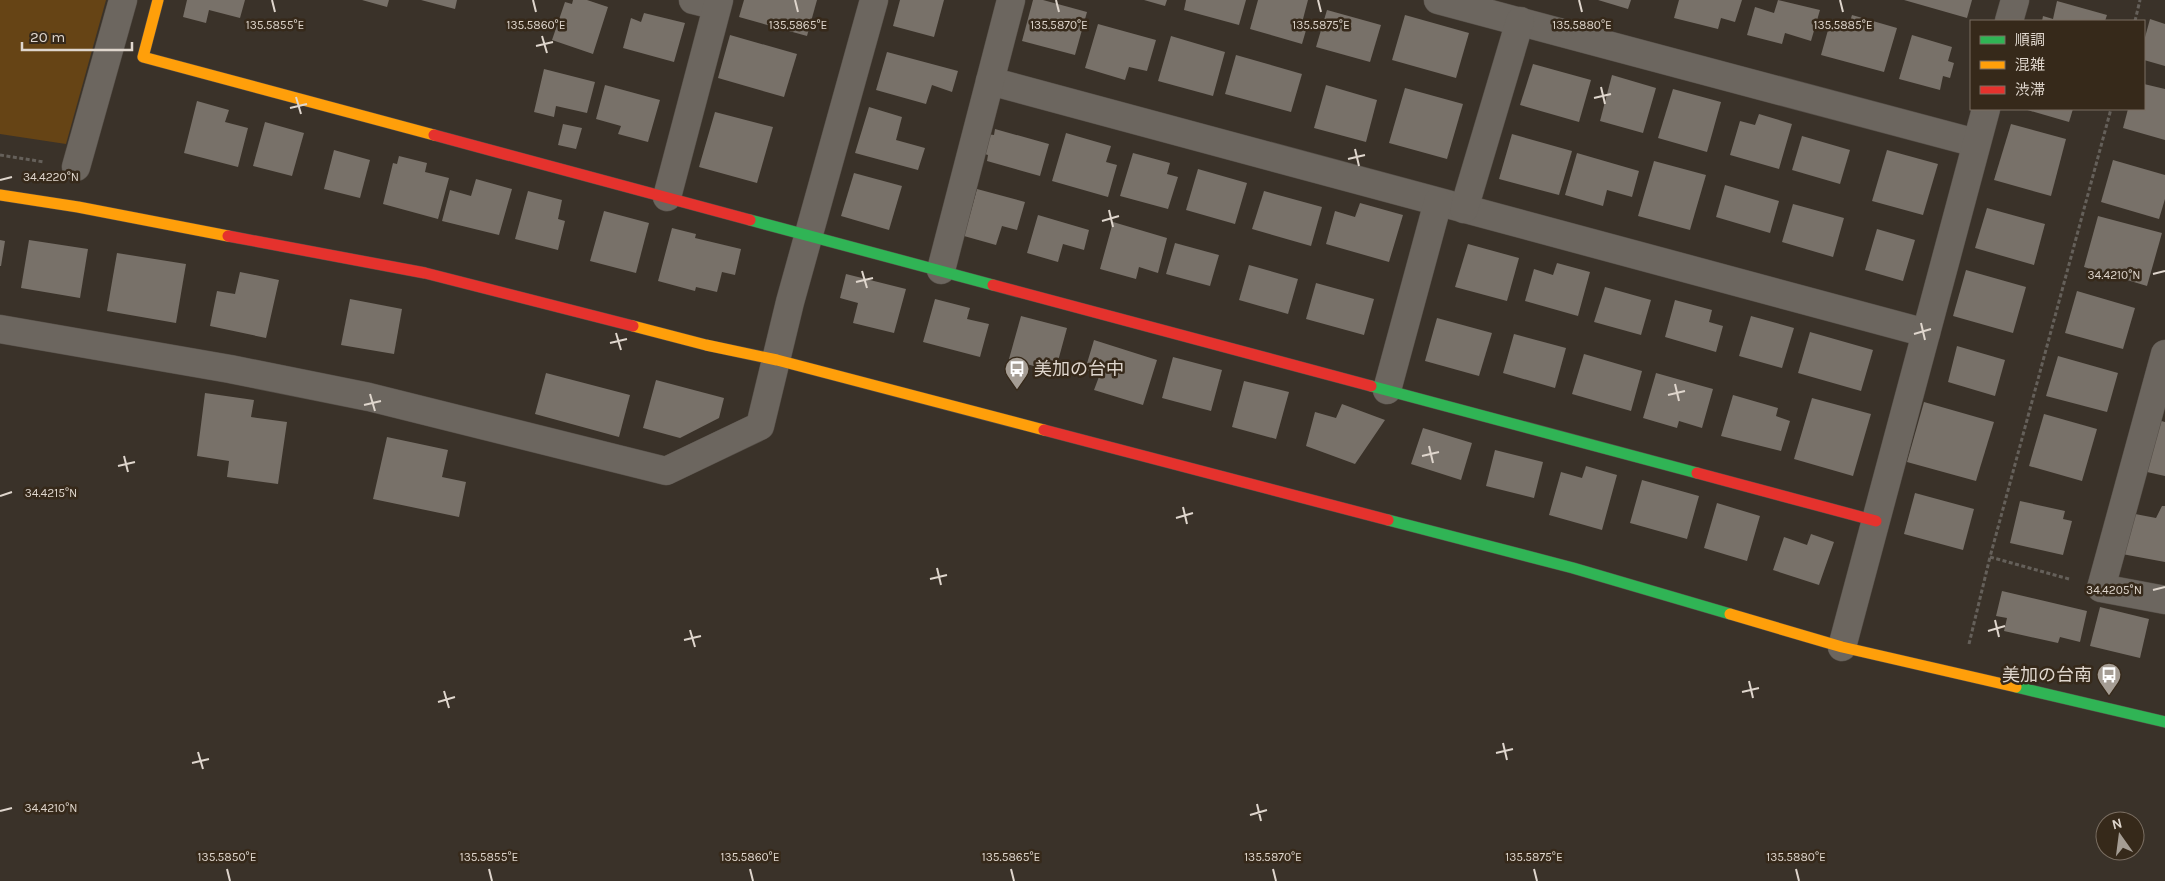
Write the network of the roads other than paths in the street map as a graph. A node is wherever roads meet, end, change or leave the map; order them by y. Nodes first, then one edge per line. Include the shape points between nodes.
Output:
1 (123, 0) edge
2 (158, 0) edge
3 (874, 0) edge
4 (1011, 0) edge
5 (1438, 0) edge
6 (2015, 0) edge
7 (709, 2) edge
8 (1494, 7) edge
9 (2009, 20) edge
10 (1520, 21) junction
11 (990, 81) junction
12 (1986, 110) edge
13 (1976, 143) junction
14 (76, 167) road end
15 (0, 195) edge
16 (667, 197) junction
17 (1438, 202) junction
18 (1464, 209) junction
19 (809, 235) junction
20 (941, 270) junction
21 (0, 329) edge
22 (1926, 333) junction
23 (2165, 354) edge
24 (777, 360) junction
25 (1387, 390) junction
26 (2159, 403) edge
27 (1876, 521) junction
28 (2165, 600) edge
29 (1842, 648) junction
30 (2165, 722) edge

1 - 14 street
2 - 16 street via 143,57
3 - 19 street
4 - 11 street
5 - 8 street
6 - 9 street
7 - 16 street
8 - 10 street
10 - 13 street
10 - 18 street
11 - 17 street
11 - 20 street
12 - 13 street
13 - 22 street
15 - 24 street via 425,273
16 - 19 street
17 - 18 street
17 - 25 street
18 - 22 street
19 - 20 street
19 - 24 street
20 - 25 street
21 - 24 street via 369,397 666,471 760,426
22 - 27 street
23 - 26 street
24 - 29 street via 1563,566
25 - 27 street
26 - 28 street via 2101,588
27 - 29 street
29 - 30 street

